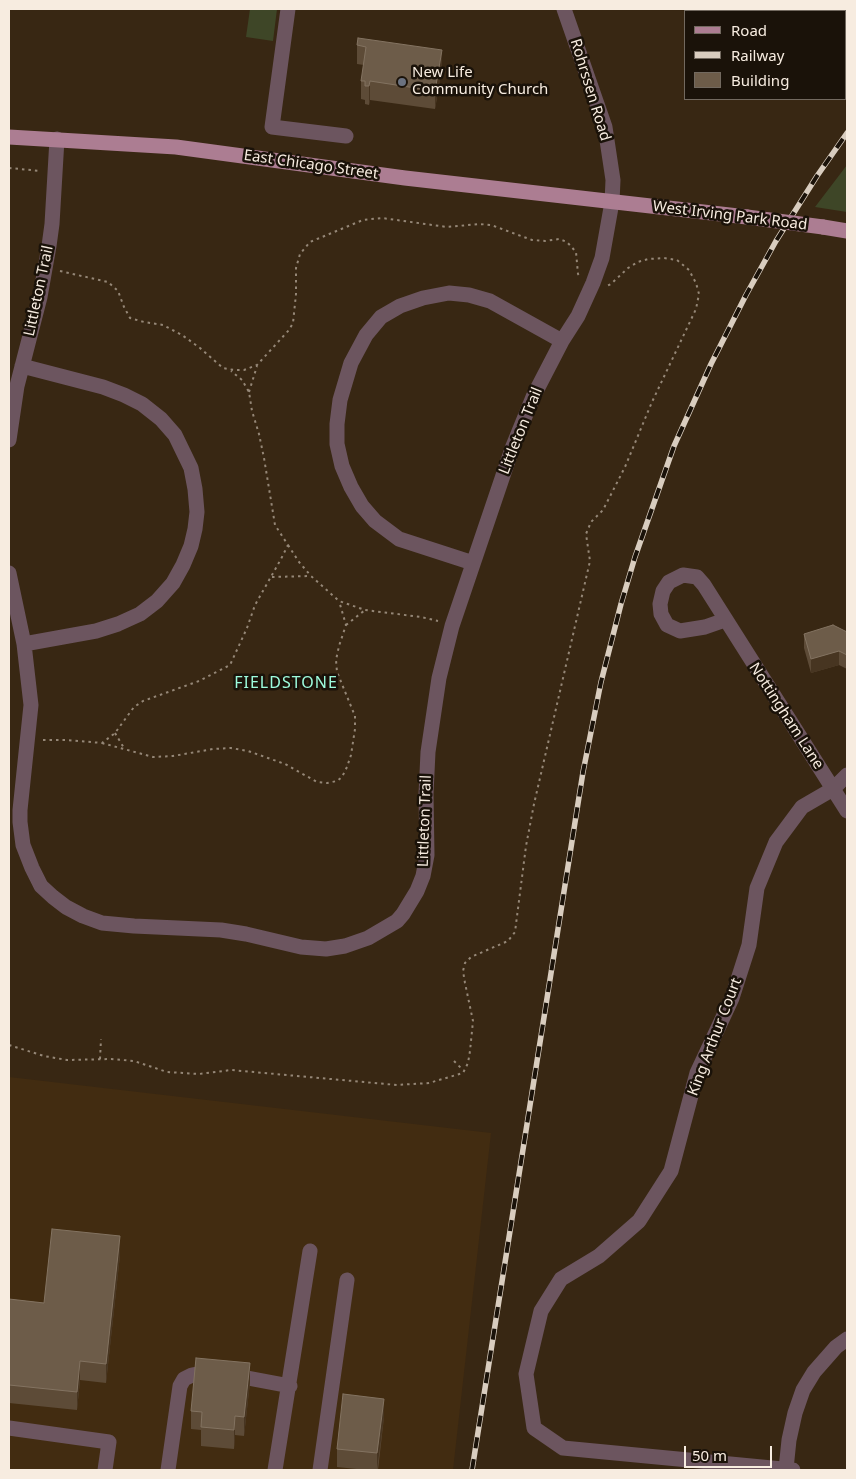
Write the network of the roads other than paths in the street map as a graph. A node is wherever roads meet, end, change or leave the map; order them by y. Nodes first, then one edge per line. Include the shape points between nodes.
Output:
1 (288, 9) edge
2 (564, 9) edge
3 (346, 136) dead end
4 (9, 137) edge
5 (57, 139) junction
6 (612, 202) junction
7 (847, 231) edge
8 (562, 341) junction
9 (22, 366) junction
10 (9, 440) edge
11 (473, 562) junction
12 (9, 573) edge
13 (725, 620) junction
14 (24, 644) junction
15 (847, 774) edge
16 (833, 789) junction
17 (847, 811) edge
18 (310, 1251) dead end
19 (347, 1280) dead end
20 (847, 1339) edge
21 (290, 1386) junction
22 (9, 1428) edge
23 (105, 1470) edge
24 (168, 1470) edge
25 (275, 1470) edge
26 (320, 1470) edge
27 (790, 1470) edge

1 - 3 street via 272,127
2 - 6 street, Rohrssen Road via 604,127 613,180
4 - 5 main road, East Chicago Street
5 - 6 main road, East Chicago Street via 185,148
5 - 9 street, Littleton Trail via 49,246
6 - 7 main road, West Irving Park Road, bridge
6 - 8 street, Littleton Trail via 602,258 578,316
8 - 11 street, Littleton Trail via 533,396
8 - 11 street via 490,302 449,293 400,306 381,317 350,363 340,400 337,444 342,466 362,506 374,520 399,538
9 - 10 street, Littleton Trail
9 - 14 street via 124,395 161,419 175,435 191,468 197,512 191,546 173,583 140,614 96,631
11 - 14 street, Littleton Trail via 452,626 432,718 426,794 427,855 423,876 397,921 368,938 346,946 326,949 301,947 221,930 108,924 66,908 41,886 23,845 20,822 30,706
12 - 14 street, Littleton Trail
13 - 13 street, Nottingham Lane via 680,632 667,625 662,614 663,591 669,582 683,575 697,577
13 - 16 street, Nottingham Lane
15 - 16 street, King Arthur Court
16 - 17 street, Nottingham Lane
16 - 27 street, King Arthur Court via 802,807 772,851 757,888 749,945 735,988 697,1074 671,1171 639,1221 599,1256 561,1279 541,1311 526,1374 534,1428 563,1448
18 - 21 street
19 - 26 street
20 - 27 street via 814,1372 803,1390 789,1440
21 - 24 street via 221,1372 207,1372 184,1379 180,1386
21 - 25 street
22 - 23 street via 109,1442

